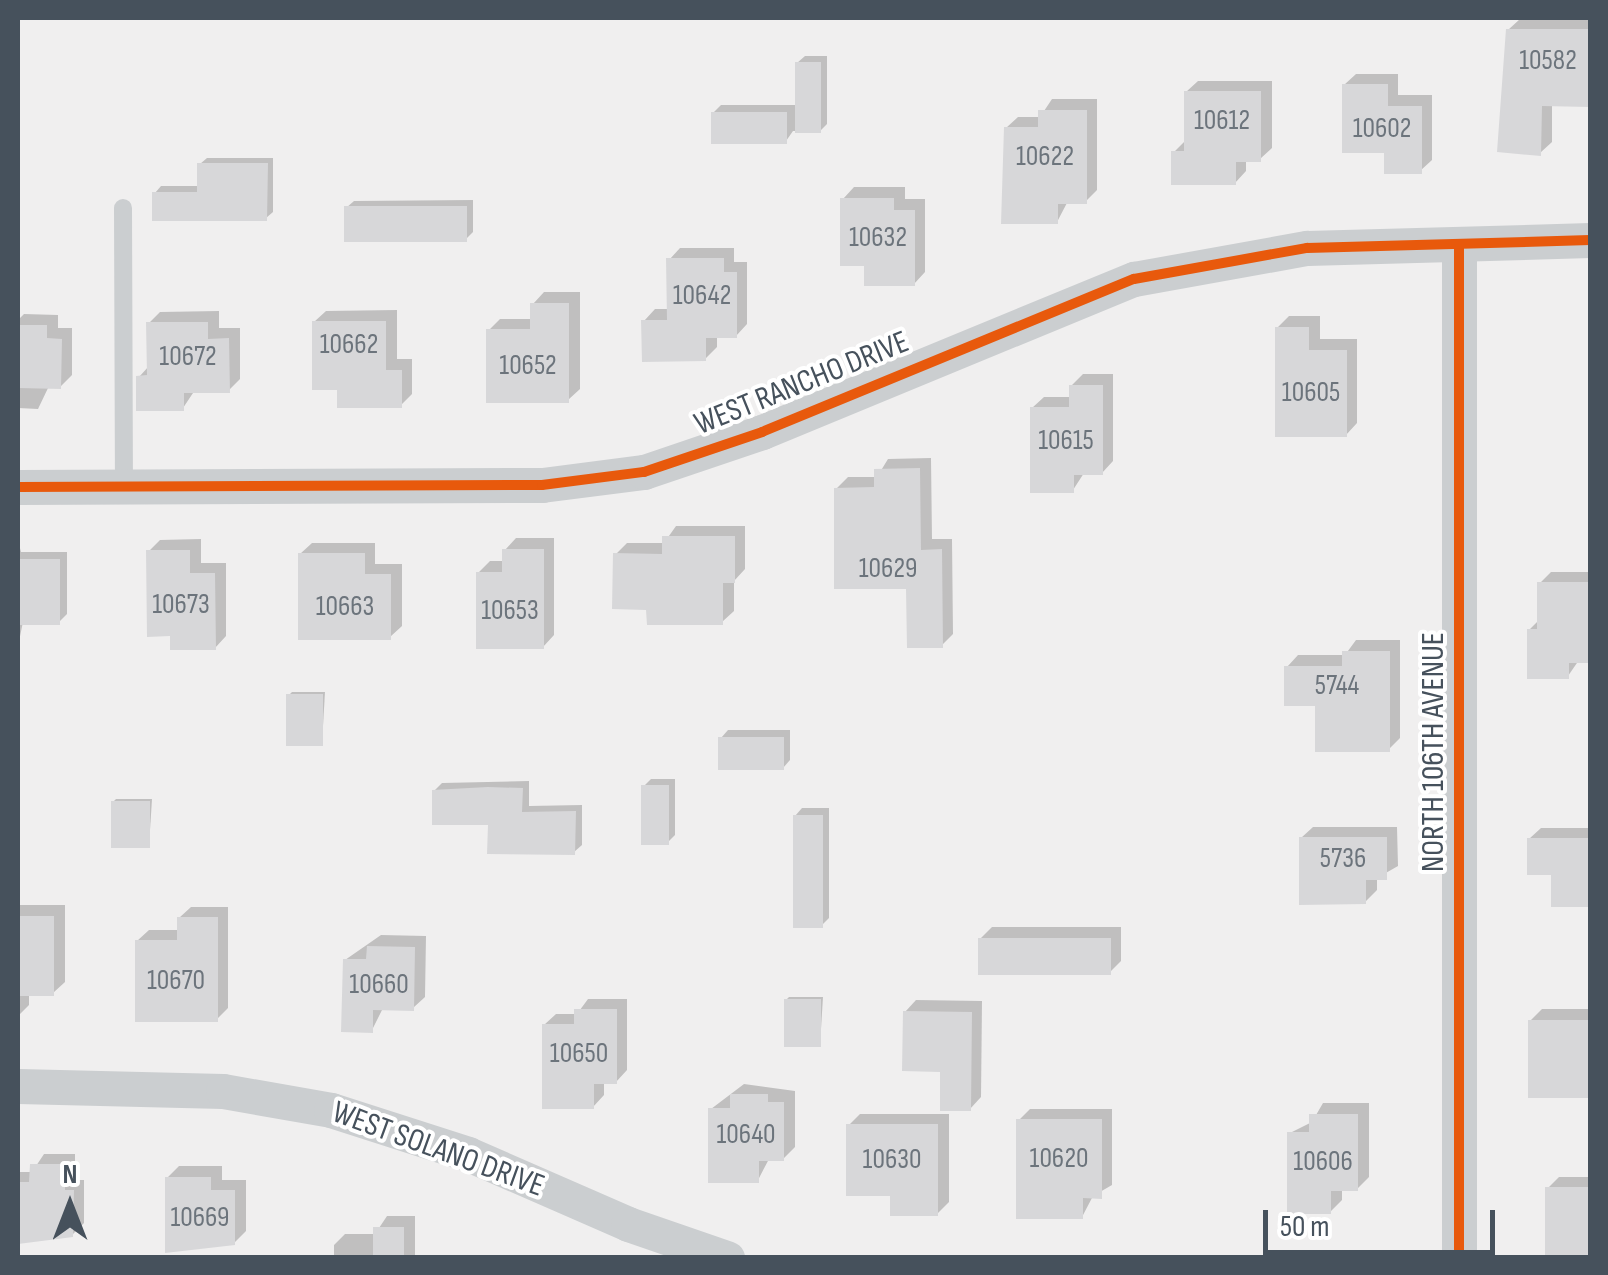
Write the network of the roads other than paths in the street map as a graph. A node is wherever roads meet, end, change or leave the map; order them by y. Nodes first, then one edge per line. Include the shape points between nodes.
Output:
1 (123, 208) dead end
2 (1590, 240) edge
3 (1458, 247) junction
4 (18, 486) edge
5 (124, 486) junction
6 (18, 1086) edge
7 (727, 1258) edge
8 (1458, 1258) edge

1 - 5 lane
2 - 3 street, WEST RANCHO DRIVE
3 - 5 street, WEST RANCHO DRIVE via 1307,248 1134,279 762,432 644,472 542,486
3 - 8 street, NORTH 106TH AVENUE
4 - 5 street, WEST RANCHO DRIVE
6 - 7 street, WEST SOLANO DRIVE via 223,1091 331,1110 468,1154 628,1224

